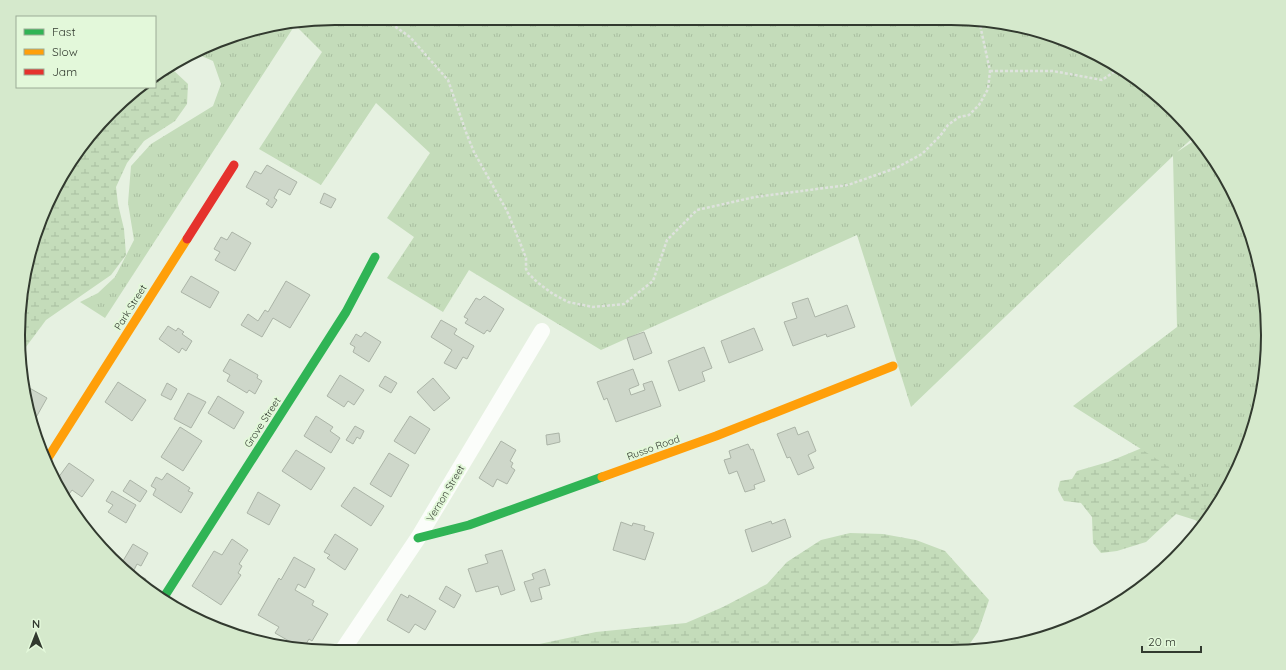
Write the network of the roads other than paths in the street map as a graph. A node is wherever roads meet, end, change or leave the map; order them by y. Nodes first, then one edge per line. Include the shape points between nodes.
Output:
1 (234, 165) dead end
2 (375, 257) dead end
3 (542, 331) dead end
4 (893, 366) dead end
5 (50, 455) edge
6 (418, 538) junction
7 (166, 595) edge
8 (346, 645) edge

1 - 5 street, Park Street
2 - 7 street, Grove Street via 346,312
3 - 6 street, Vernon Street
4 - 6 street, Russo Road via 716,436 477,523
6 - 8 street, Vernon Street

